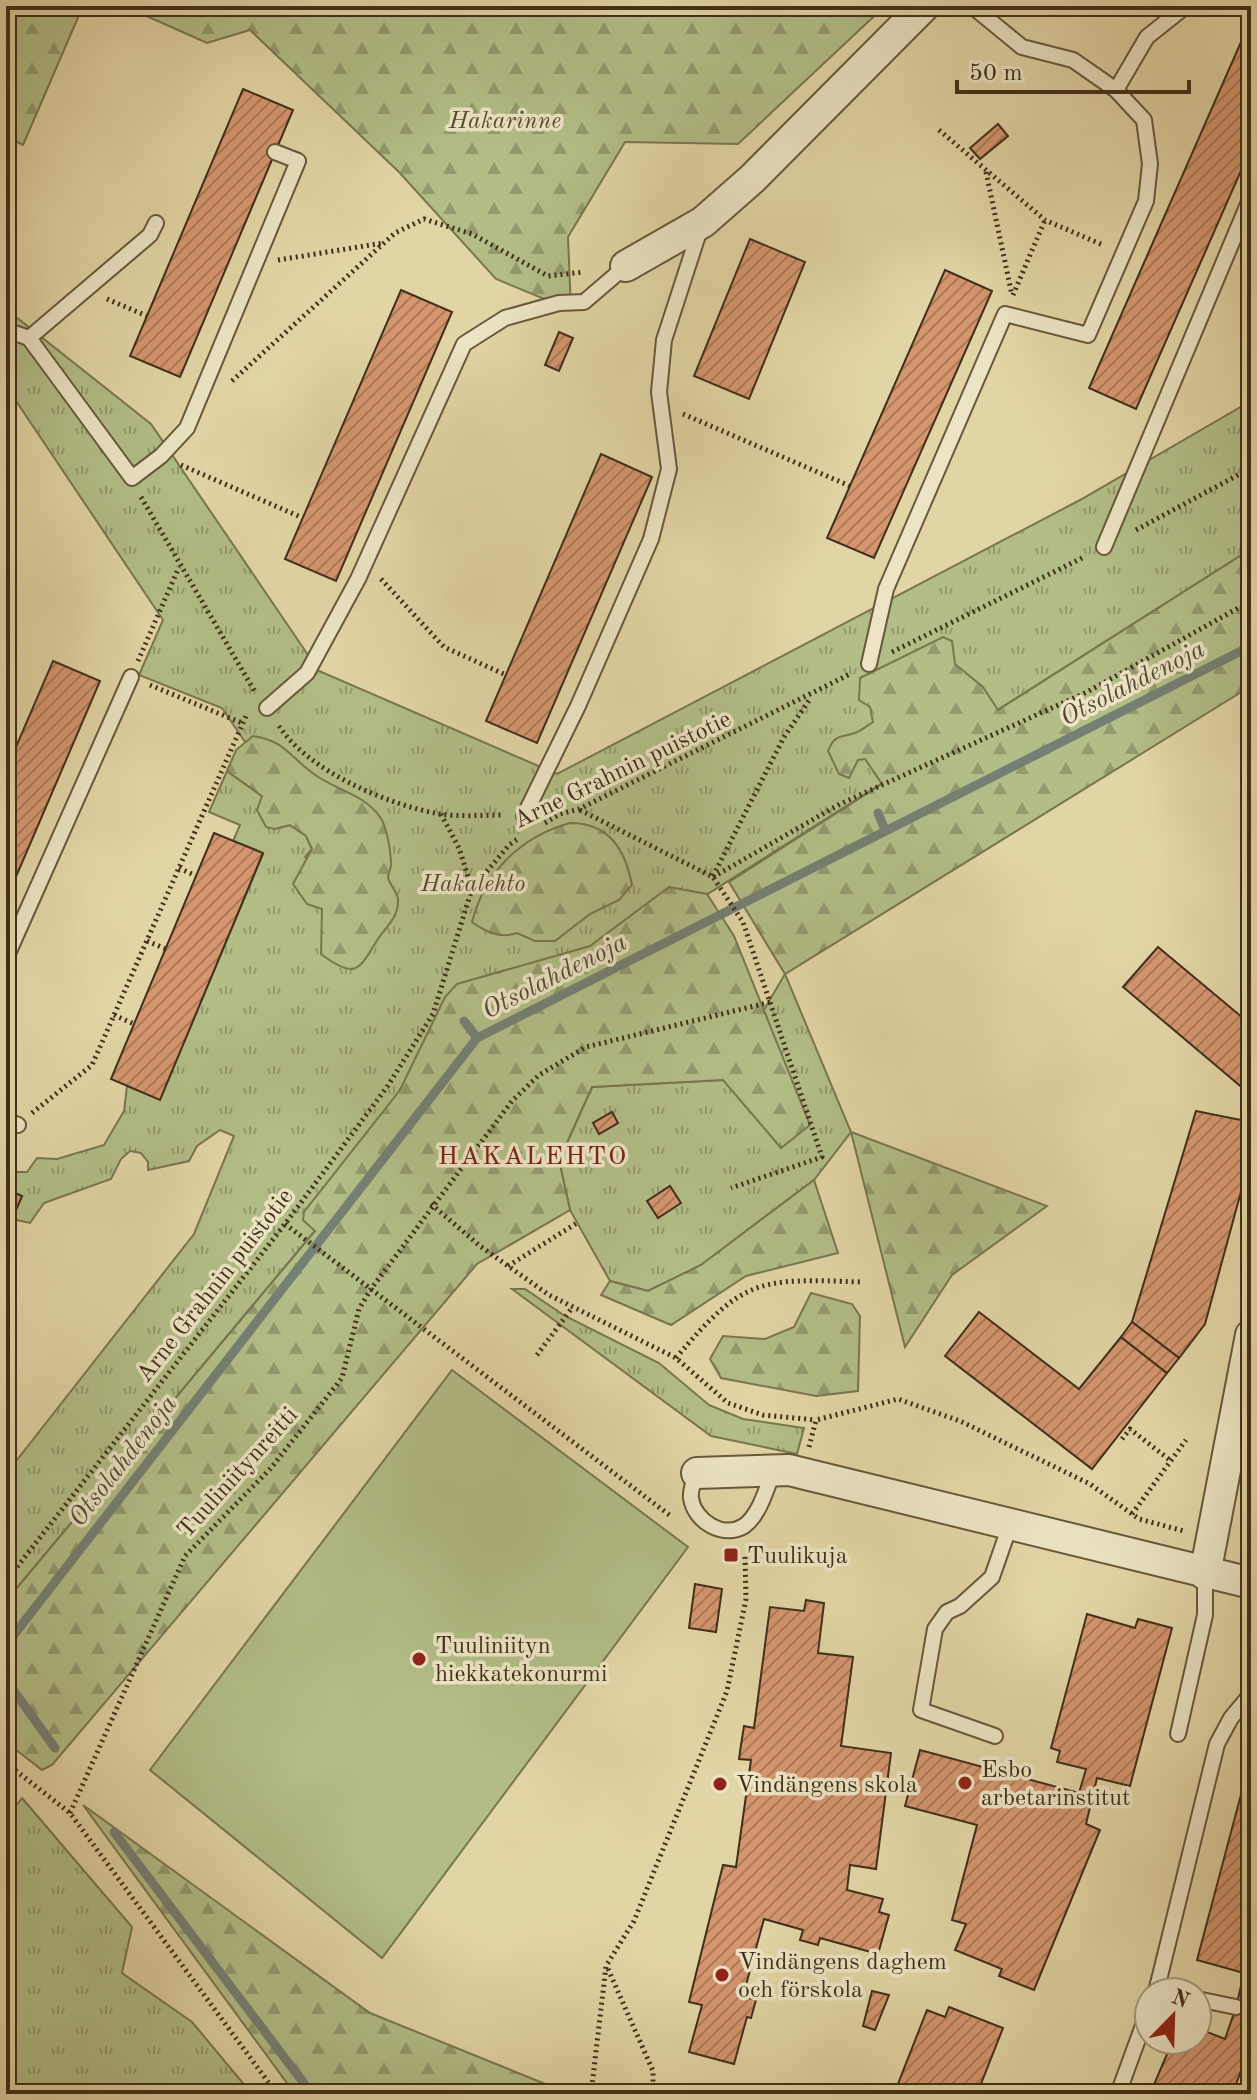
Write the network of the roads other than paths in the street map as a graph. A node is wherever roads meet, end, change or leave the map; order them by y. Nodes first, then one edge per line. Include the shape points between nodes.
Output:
1 (924, 6) edge
2 (972, 6) edge
3 (1186, 6) edge
4 (1116, 90) junction
5 (275, 152) dead end
6 (1251, 197) edge
7 (703, 222) junction
8 (156, 223) dead end
9 (626, 266) joint
10 (6, 330) edge
11 (29, 338) junction
12 (1104, 547) road end
13 (869, 664) road end
14 (131, 677) road end
15 (267, 708) dead end
16 (524, 816) dead end
17 (6, 958) edge
18 (1251, 1335) edge
19 (774, 1469) junction
20 (697, 1473) joint
21 (1010, 1525) junction
22 (1205, 1574) junction
23 (1251, 1583) edge
24 (1251, 1694) edge
25 (1178, 1734) dead end
26 (995, 1736) dead end
27 (1159, 1976) edge
28 (1213, 2002) edge
29 (1236, 2007) dead end
30 (1133, 2053) edge
31 (1118, 2094) edge

1 - 7 street
2 - 4 lane via 1022,47 1073,60
3 - 4 lane via 1147,37
4 - 13 lane via 1144,120 1150,164 1146,201 1124,254 1088,335 1005,314 886,589
5 - 11 lane via 298,161 187,428 132,478
6 - 12 lane
7 - 9 street
7 - 16 lane via 664,340 660,404 669,469 651,539
8 - 11 lane via 150,235
9 - 15 lane via 584,302 505,318 464,344 366,563 307,673
10 - 11 lane
14 - 17 lane
18 - 22 street
19 - 20 street
19 - 20 lane via 753,1516 744,1526 726,1531 714,1529 698,1514 691,1499
19 - 21 street
21 - 22 street
21 - 26 lane via 992,1577 947,1612 935,1629 921,1710
22 - 23 street
22 - 25 lane via 1205,1615
24 - 27 lane via 1217,1744
28 - 29 lane
30 - 31 lane

